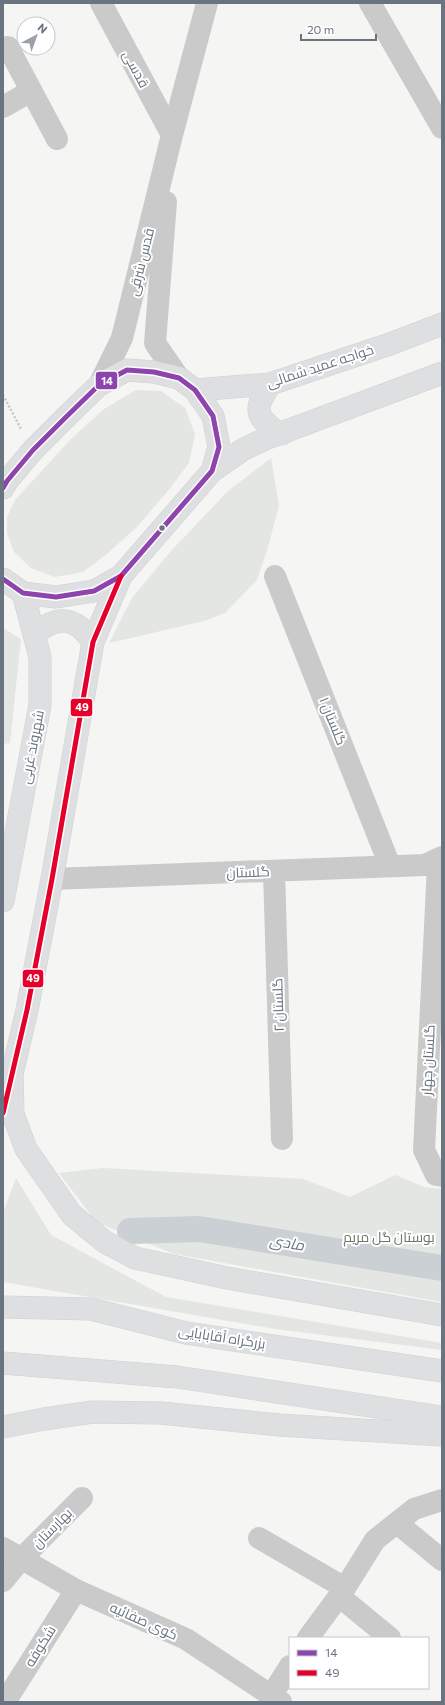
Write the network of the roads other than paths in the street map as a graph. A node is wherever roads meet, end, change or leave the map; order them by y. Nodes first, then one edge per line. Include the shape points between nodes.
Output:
1 (101, 3) edge
2 (207, 3) edge
3 (370, 3) edge
4 (8, 47) dead end
5 (31, 91) junction
6 (3, 107) edge
7 (442, 128) edge
8 (172, 135) junction
9 (57, 139) dead end
10 (442, 324) edge
11 (442, 373) edge
12 (187, 384) junction
13 (270, 384) junction
14 (99, 385) junction
15 (282, 434) junction
16 (212, 471) junction
17 (3, 488) edge
18 (121, 576) junction
19 (275, 576) dead end
20 (3, 579) edge
21 (24, 593) junction
22 (35, 634) junction
23 (94, 642) junction
24 (437, 863) edge
25 (390, 866) junction
26 (274, 871) junction
27 (52, 879) junction
28 (3, 901) edge
29 (12, 1072) junction
30 (3, 1112) edge
31 (282, 1139) dead end
32 (442, 1176) edge
33 (3, 1307) edge
34 (442, 1315) edge
35 (3, 1363) edge
36 (442, 1371) edge
37 (442, 1416) edge
38 (3, 1427) edge
39 (442, 1435) edge
40 (82, 1498) dead end
41 (442, 1500) edge
42 (397, 1523) junction
43 (259, 1538) dead end
44 (3, 1548) edge
45 (22, 1558) junction
46 (442, 1560) edge
47 (3, 1581) edge
48 (76, 1590) junction
49 (342, 1592) junction
50 (309, 1637) edge
51 (389, 1637) edge
52 (289, 1668) edge
53 (276, 1699) edge
54 (5, 1702) edge

1 - 8 street, قدسی
2 - 8 street, قدس شرقی
3 - 7 street
4 - 5 street
5 - 6 street
5 - 9 street
8 - 12 street, قدس شرقی via 155,343
8 - 14 street, قدس شرقی via 122,338
10 - 13 main road, خواجه عمید شمالی
11 - 15 main road
12 - 13 main road, خواجه عمید شمالی
12 - 14 main road, خواجه عمید شمالی via 154,372 127,370
12 - 16 main road via 213,416 219,447
13 - 15 main road via 258,406 260,418
14 - 17 main road, خواجه عمید شمالی via 33,450
15 - 16 main road via 244,449
16 - 18 main road
18 - 21 main road via 94,591 56,597
18 - 23 main road
19 - 25 street, گلستان ۱
20 - 21 main road
21 - 22 main road, شهروند غربی
22 - 23 main road via 58,620 69,621 84,629
22 - 28 main road, شهروند غربی via 40,657 40,705
23 - 27 main road
24 - 25 street, گلستان
24 - 32 street, گلستان چهار via 424,1150 436,1175
25 - 26 street, گلستان
26 - 27 street, گلستان
26 - 31 street, گلستان ۲
27 - 29 main road via 27,1010
29 - 30 main road
29 - 34 main road via 14,1114 26,1149 72,1215 105,1242 135,1258 227,1278
33 - 36 main road, بزرگراه آقابابایی via 91,1309 186,1333
35 - 37 main road via 177,1377
38 - 39 main road via 94,1412 161,1413 279,1426
40 - 45 street, بهارستان
41 - 42 street via 414,1509
42 - 46 street
42 - 49 street via 375,1540
43 - 49 street
44 - 45 street, کوی صفائیه
45 - 47 street, بهارستان
45 - 48 street, کوی صفائیه
48 - 53 street, کوی صفائیه via 186,1639
48 - 54 street, شکوفه
49 - 50 street
49 - 51 street
52 - 53 street

